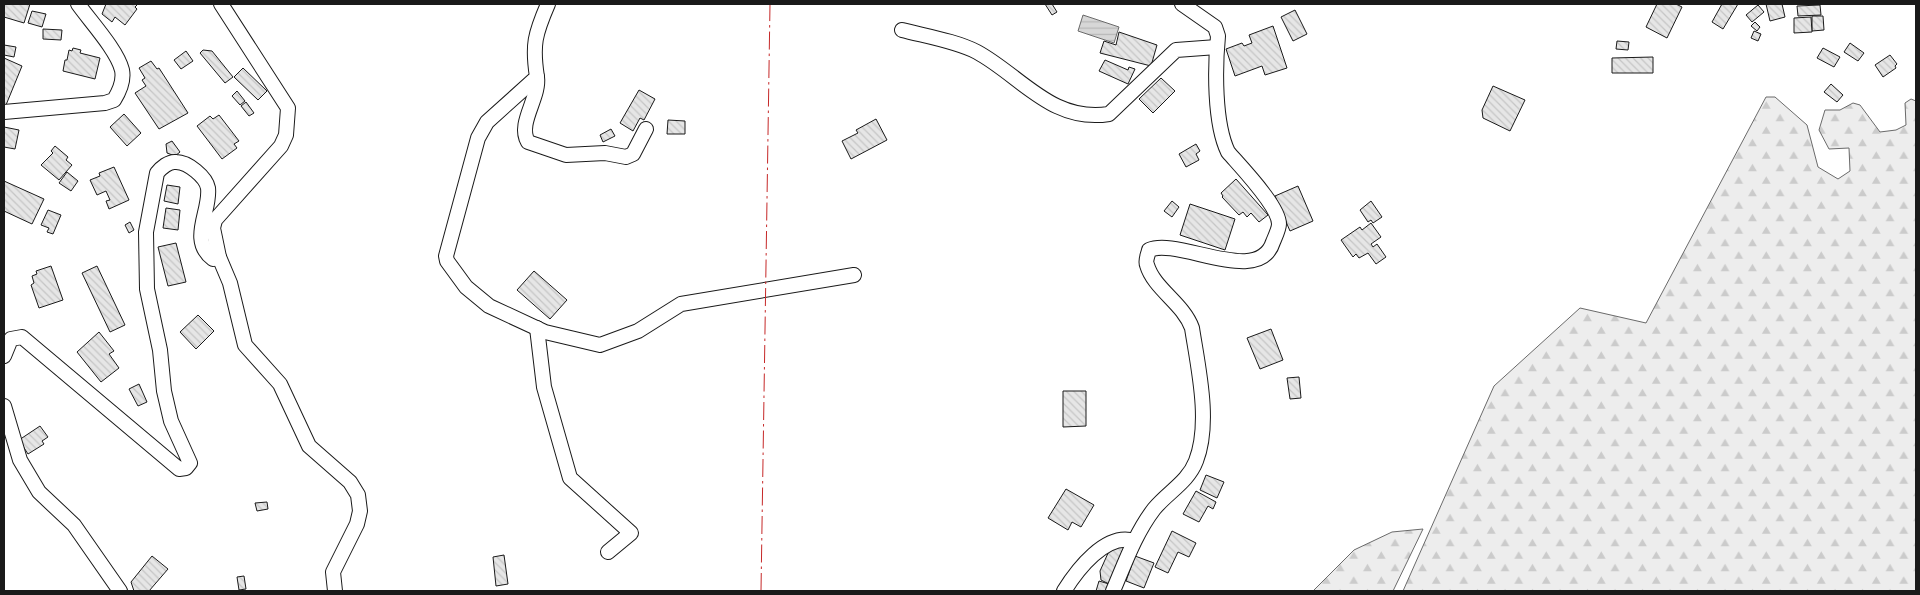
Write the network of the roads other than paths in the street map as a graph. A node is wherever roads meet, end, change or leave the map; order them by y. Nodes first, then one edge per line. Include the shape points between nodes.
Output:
1 (78, 4) edge
2 (221, 4) edge
3 (548, 4) edge
4 (1182, 4) edge
5 (902, 30) dead end
6 (1217, 47) junction
7 (537, 77) junction
8 (4, 112) edge
9 (646, 129) dead end
10 (219, 257) junction
11 (854, 274) dead end
12 (537, 328) junction
13 (4, 356) edge
14 (4, 406) edge
15 (1134, 541) junction
16 (608, 552) dead end
17 (120, 591) edge
18 (335, 591) edge
19 (1064, 591) edge
20 (1113, 591) edge

1 - 8 street via 120,65 122,79 114,100
2 - 10 street via 288,108 286,134 281,146 215,220 213,228
3 - 7 street via 538,26 533,51
4 - 6 street via 1214,27 1218,36
5 - 6 street via 977,52 1045,102 1087,115 1109,114 1176,50
6 - 15 street via 1218,101 1224,144 1275,211 1279,223 1272,245 1259,259 1243,262 1163,247 1149,250 1146,263 1152,276 1187,316 1192,328 1203,425 1196,462 1186,479 1155,508
7 - 9 street via 538,86 525,127 528,142 566,156 605,153 626,157 633,154
7 - 12 street via 487,122 478,138 446,256 466,287 489,306
10 - 13 street via 213,259 204,248 201,229 208,189 202,177 185,164 175,161 162,167 157,173 146,232 147,289 170,421 190,463 186,468 179,469 22,337 11,339
10 - 18 street via 230,283 245,345 280,384 309,446 350,482 358,495 360,511 357,524 333,572
11 - 12 street via 681,304 638,331 600,345
12 - 16 street via 544,386 570,478 631,533
14 - 17 street via 20,460 39,492 74,525
15 - 19 street via 1116,541 1092,556
15 - 20 street

